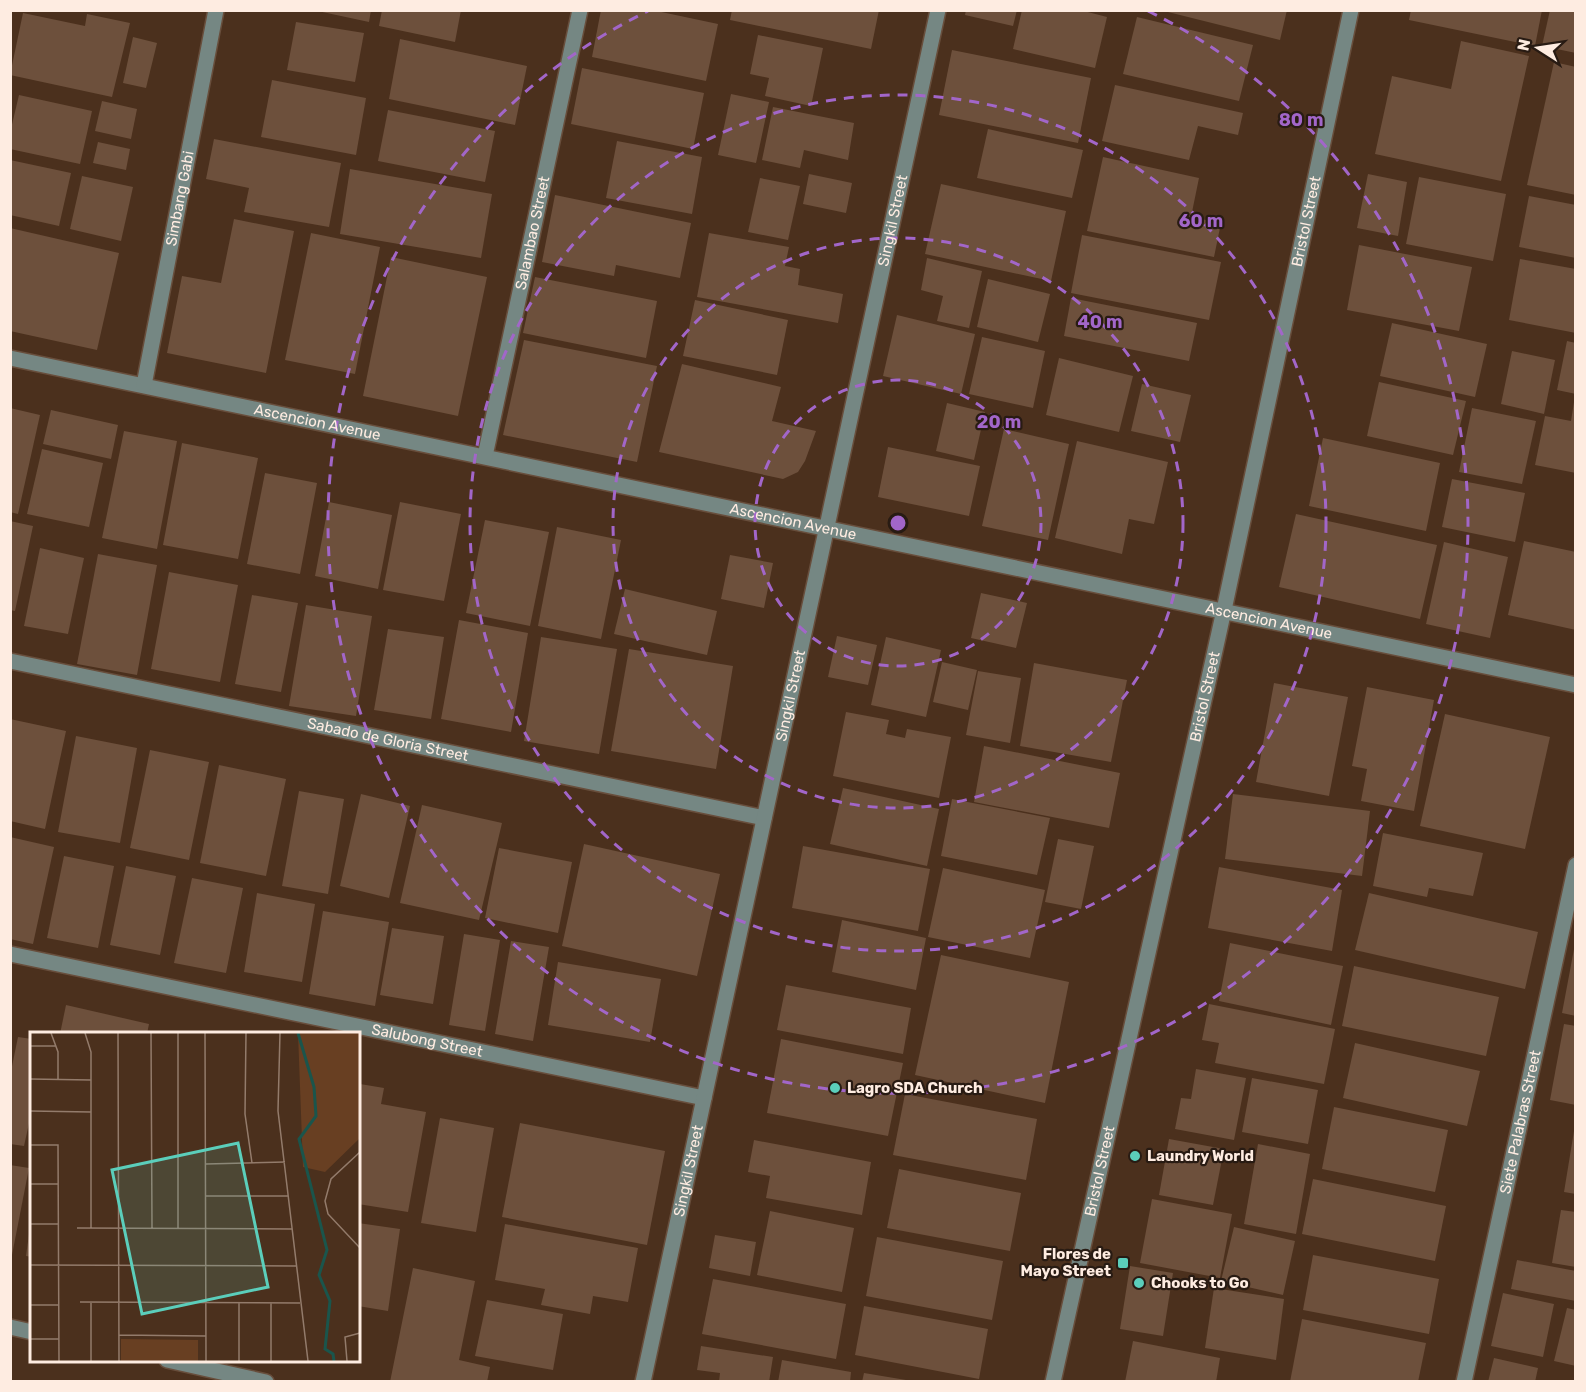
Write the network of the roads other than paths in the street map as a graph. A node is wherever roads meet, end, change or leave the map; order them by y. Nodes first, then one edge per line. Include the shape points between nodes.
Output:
1 (216, 10) edge
2 (580, 10) edge
3 (938, 10) edge
4 (1351, 10) edge
5 (10, 357) edge
6 (144, 385) junction
7 (485, 456) junction
8 (827, 527) junction
9 (1224, 610) junction
10 (10, 661) edge
11 (1575, 685) edge
12 (764, 818) junction
13 (1575, 865) edge
14 (10, 954) edge
15 (704, 1098) junction
16 (10, 1328) edge
17 (30, 1332) edge
18 (175, 1362) edge
19 (266, 1382) edge
20 (643, 1382) edge
21 (1053, 1382) edge
22 (1464, 1382) edge

1 - 6 street, Simbang Gabi
2 - 7 street, Salambao Street
3 - 8 street, Singkil Street
4 - 9 street, Bristol Street
5 - 6 street, Ascencion Avenue
6 - 7 street, Ascencion Avenue
7 - 8 street, Ascencion Avenue
8 - 9 street, Ascencion Avenue
8 - 12 street, Singkil Street
9 - 11 street, Ascencion Avenue
9 - 21 street, Bristol Street
10 - 12 street, Sabado de Gloria Street
12 - 15 street, Singkil Street
13 - 22 street, Siete Palabras Street
14 - 15 street, Salubong Street
15 - 20 street, Singkil Street
16 - 17 street
18 - 19 street

